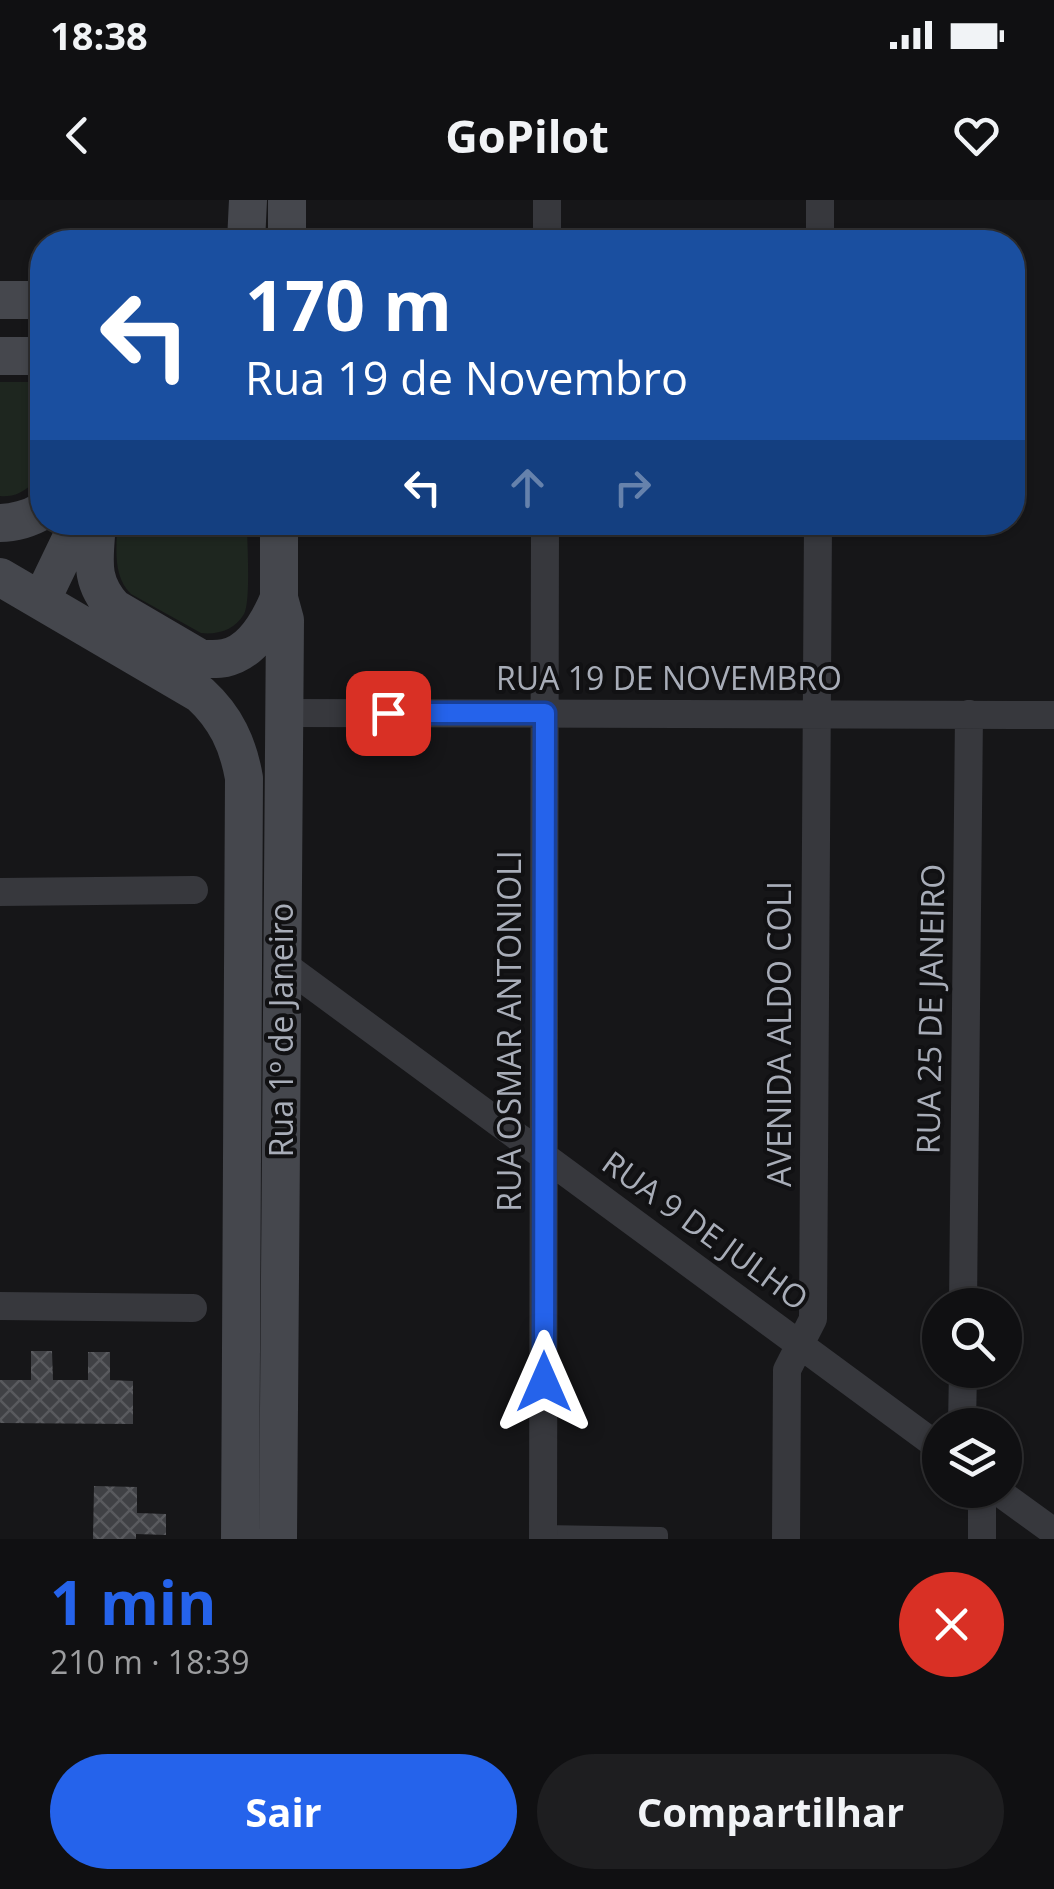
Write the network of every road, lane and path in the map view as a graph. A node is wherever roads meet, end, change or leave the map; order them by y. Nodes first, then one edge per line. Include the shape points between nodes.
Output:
1 (287, 200) edge
2 (547, 200) edge
3 (820, 200) edge
4 (287, 230) edge
5 (547, 230) edge
6 (820, 230) edge
7 (0, 300) edge
8 (30, 300) edge
9 (0, 356) edge
10 (30, 356) edge
11 (30, 517) edge
12 (0, 523) edge
13 (73, 535) edge
14 (96, 535) edge
15 (279, 535) edge
16 (546, 535) edge
17 (818, 535) edge
18 (0, 577) edge
19 (279, 598) junction
20 (41, 601) junction
21 (196, 656) junction
22 (142, 659) junction
23 (284, 713) junction
24 (545, 713) junction
25 (817, 714) junction
26 (970, 714) junction
27 (1054, 714) edge
28 (194, 890) dead end
29 (0, 892) edge
30 (283, 964) junction
31 (546, 1157) junction
32 (963, 1288) edge
33 (0, 1306) edge
34 (194, 1308) dead end
35 (800, 1345) junction
36 (922, 1435) edge
37 (982, 1508) edge
38 (1021, 1508) edge
39 (1054, 1532) edge
40 (543, 1535) edge
41 (240, 1539) edge
42 (278, 1539) edge
43 (661, 1539) edge
44 (786, 1539) edge
45 (982, 1539) edge

1 - 4 street
2 - 5 street
3 - 6 street
7 - 8 street
9 - 10 street
11 - 12 street
13 - 20 street
14 - 21 street via 95,574 105,598
15 - 19 street, Rua 1º de Janeiro
16 - 24 street, RUA OSMAR ANTONIOLI
17 - 25 street, AVENIDA ALDO COLI
18 - 20 street
19 - 21 street via 244,648 226,658
19 - 23 street, Rua 1º de Janeiro via 285,620
20 - 22 street
21 - 22 street
22 - 41 street, Rua 1º de Janeiro via 220,714 244,778
23 - 24 street, RUA 19 DE NOVEMBRO
23 - 30 street, Rua 1º de Janeiro
24 - 25 street, RUA 19 DE NOVEMBRO
24 - 31 street, RUA OSMAR ANTONIOLI
25 - 26 street, RUA 19 DE NOVEMBRO
25 - 35 street, AVENIDA ALDO COLI via 814,1319
26 - 27 street, RUA 19 DE NOVEMBRO
26 - 32 street, RUA 25 DE JANEIRO
28 - 29 street
30 - 31 street, RUA 9 DE JULHO
30 - 42 street, Rua 1º de Janeiro
31 - 35 street, RUA 9 DE JULHO
31 - 40 street, RUA OSMAR ANTONIOLI
33 - 34 street
35 - 36 street, RUA 9 DE JULHO
35 - 44 street, AVENIDA ALDO COLI via 787,1370
37 - 45 street
38 - 39 street
40 - 43 lane

